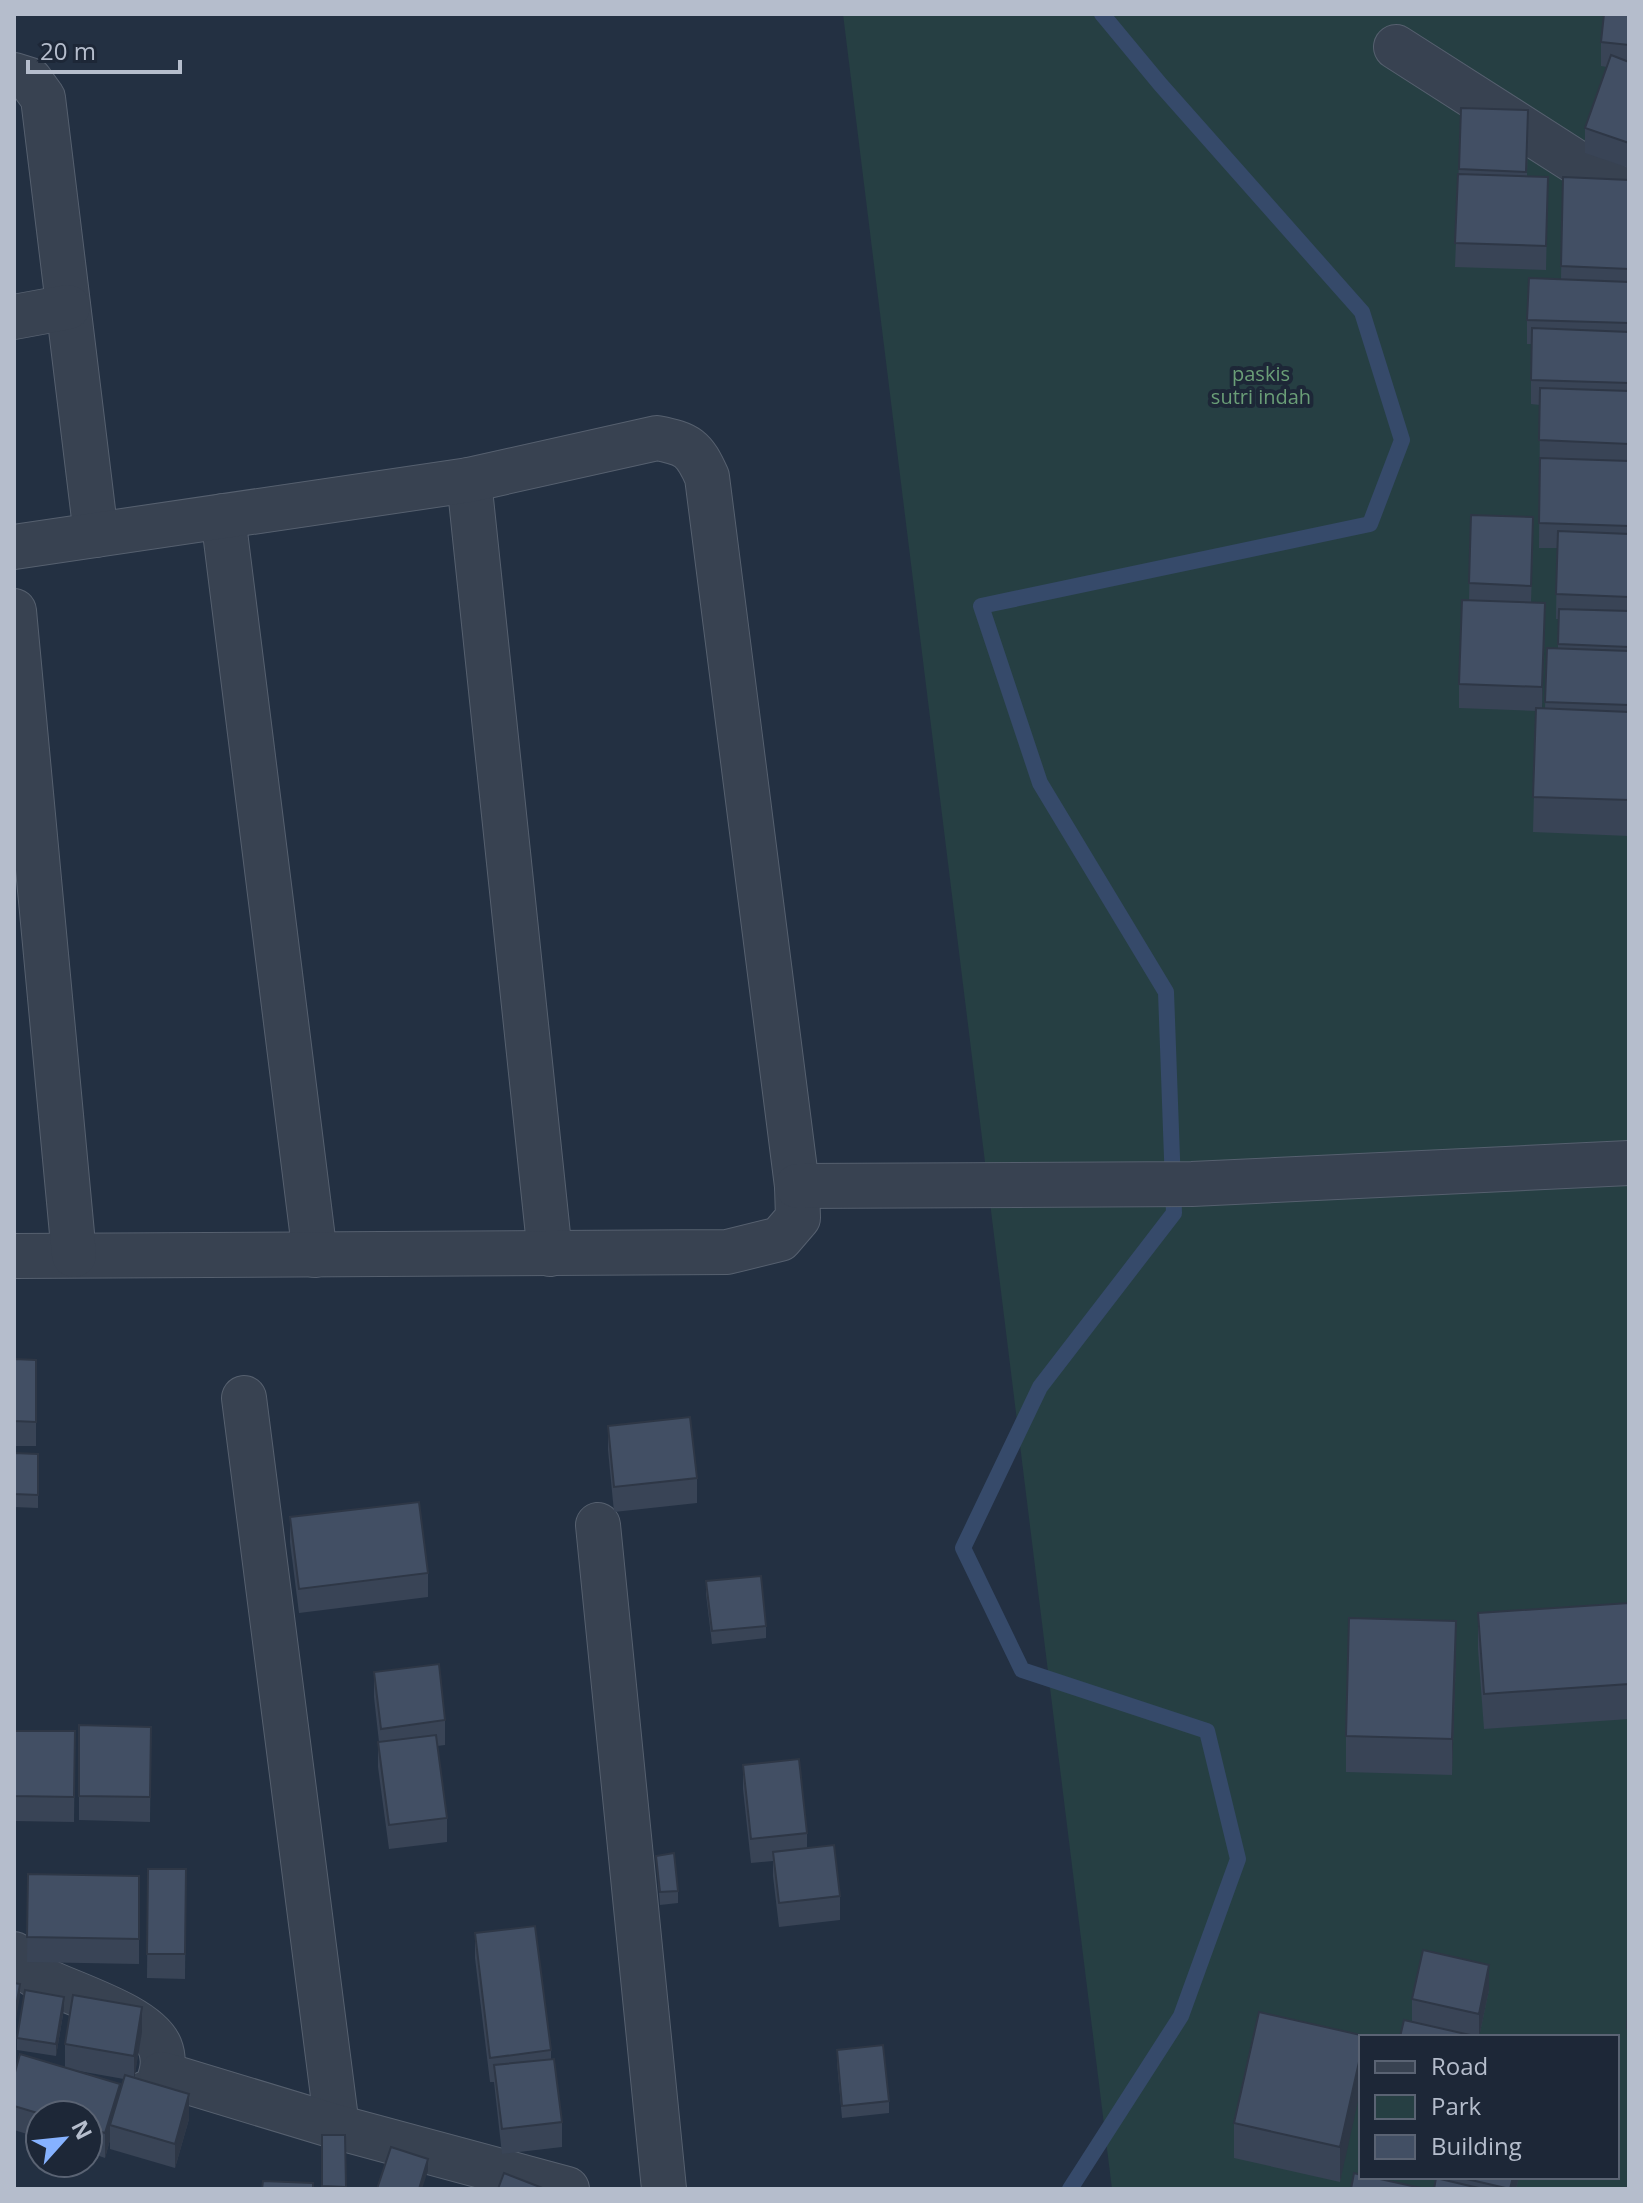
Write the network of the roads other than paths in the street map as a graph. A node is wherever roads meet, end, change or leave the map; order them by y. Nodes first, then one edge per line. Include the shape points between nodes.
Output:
1 (1396, 47) dead end
2 (14, 75) edge
3 (1629, 193) edge
4 (68, 307) junction
5 (14, 317) edge
6 (469, 480) junction
7 (223, 516) junction
8 (96, 535) junction
9 (14, 547) edge
10 (14, 611) edge
11 (1629, 1163) edge
12 (797, 1186) junction
13 (550, 1254) junction
14 (74, 1255) junction
15 (315, 1255) junction
16 (14, 1256) edge
17 (244, 1398) dead end
18 (598, 1525) dead end
19 (14, 1954) edge
20 (162, 2074) junction
21 (106, 2087) edge
22 (337, 2127) junction
23 (567, 2189) edge
24 (664, 2189) edge

1 - 3 street
2 - 4 street via 30,80 43,98
4 - 5 street
4 - 8 street
6 - 7 street
6 - 12 street via 657,438 682,443 697,455 707,477
6 - 13 street
7 - 8 street
7 - 15 street
8 - 9 street
10 - 14 street
11 - 12 street via 1192,1184
12 - 13 street via 798,1218 780,1239 727,1252
13 - 15 street
14 - 15 street
14 - 16 street
17 - 22 street
18 - 24 street
19 - 20 street via 33,1975 132,2019 160,2044
20 - 21 street via 150,2093
20 - 22 street
22 - 23 street

